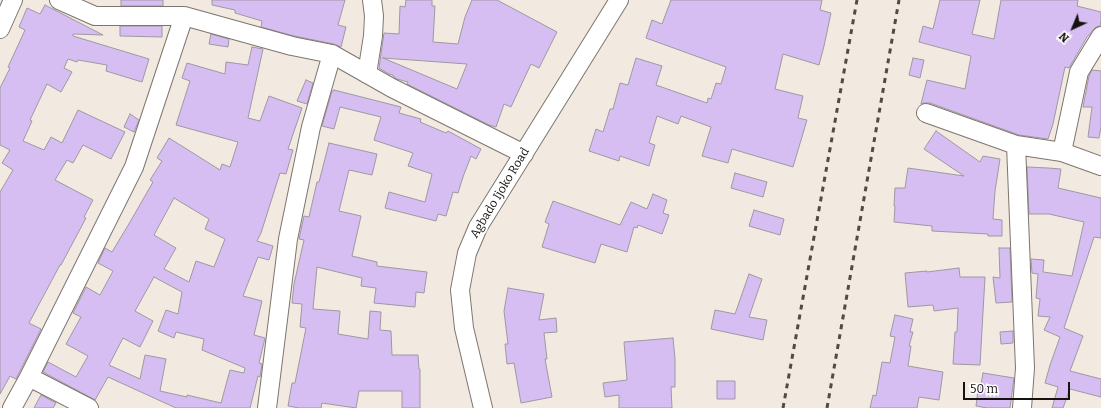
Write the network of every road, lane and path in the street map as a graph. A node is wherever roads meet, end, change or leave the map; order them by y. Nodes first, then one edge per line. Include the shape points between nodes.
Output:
1 (13, 0) edge
2 (59, 0) edge
3 (372, 0) edge
4 (619, 0) edge
5 (184, 16) junction
6 (0, 29) edge
7 (1101, 36) edge
8 (332, 54) junction
9 (367, 74) junction
10 (926, 113) dead end
11 (1016, 146) junction
12 (1062, 152) junction
13 (524, 154) junction
14 (1101, 166) edge
15 (29, 377) junction
16 (12, 408) edge
17 (89, 408) edge
18 (267, 408) edge
19 (483, 408) edge
20 (1022, 408) edge

1 - 6 street
2 - 5 street via 95,16
3 - 9 street via 373,36
4 - 13 street, Agbado Ijoko Road
5 - 8 street via 292,46
5 - 15 street via 134,167
7 - 12 street via 1079,72
8 - 9 street
8 - 18 street via 311,127 288,239
9 - 13 street
10 - 11 street
11 - 12 street
11 - 20 street via 1025,368
12 - 14 street
13 - 19 street, Agbado Ijoko Road via 478,227 467,253 460,290 464,328
15 - 16 street
15 - 17 street

